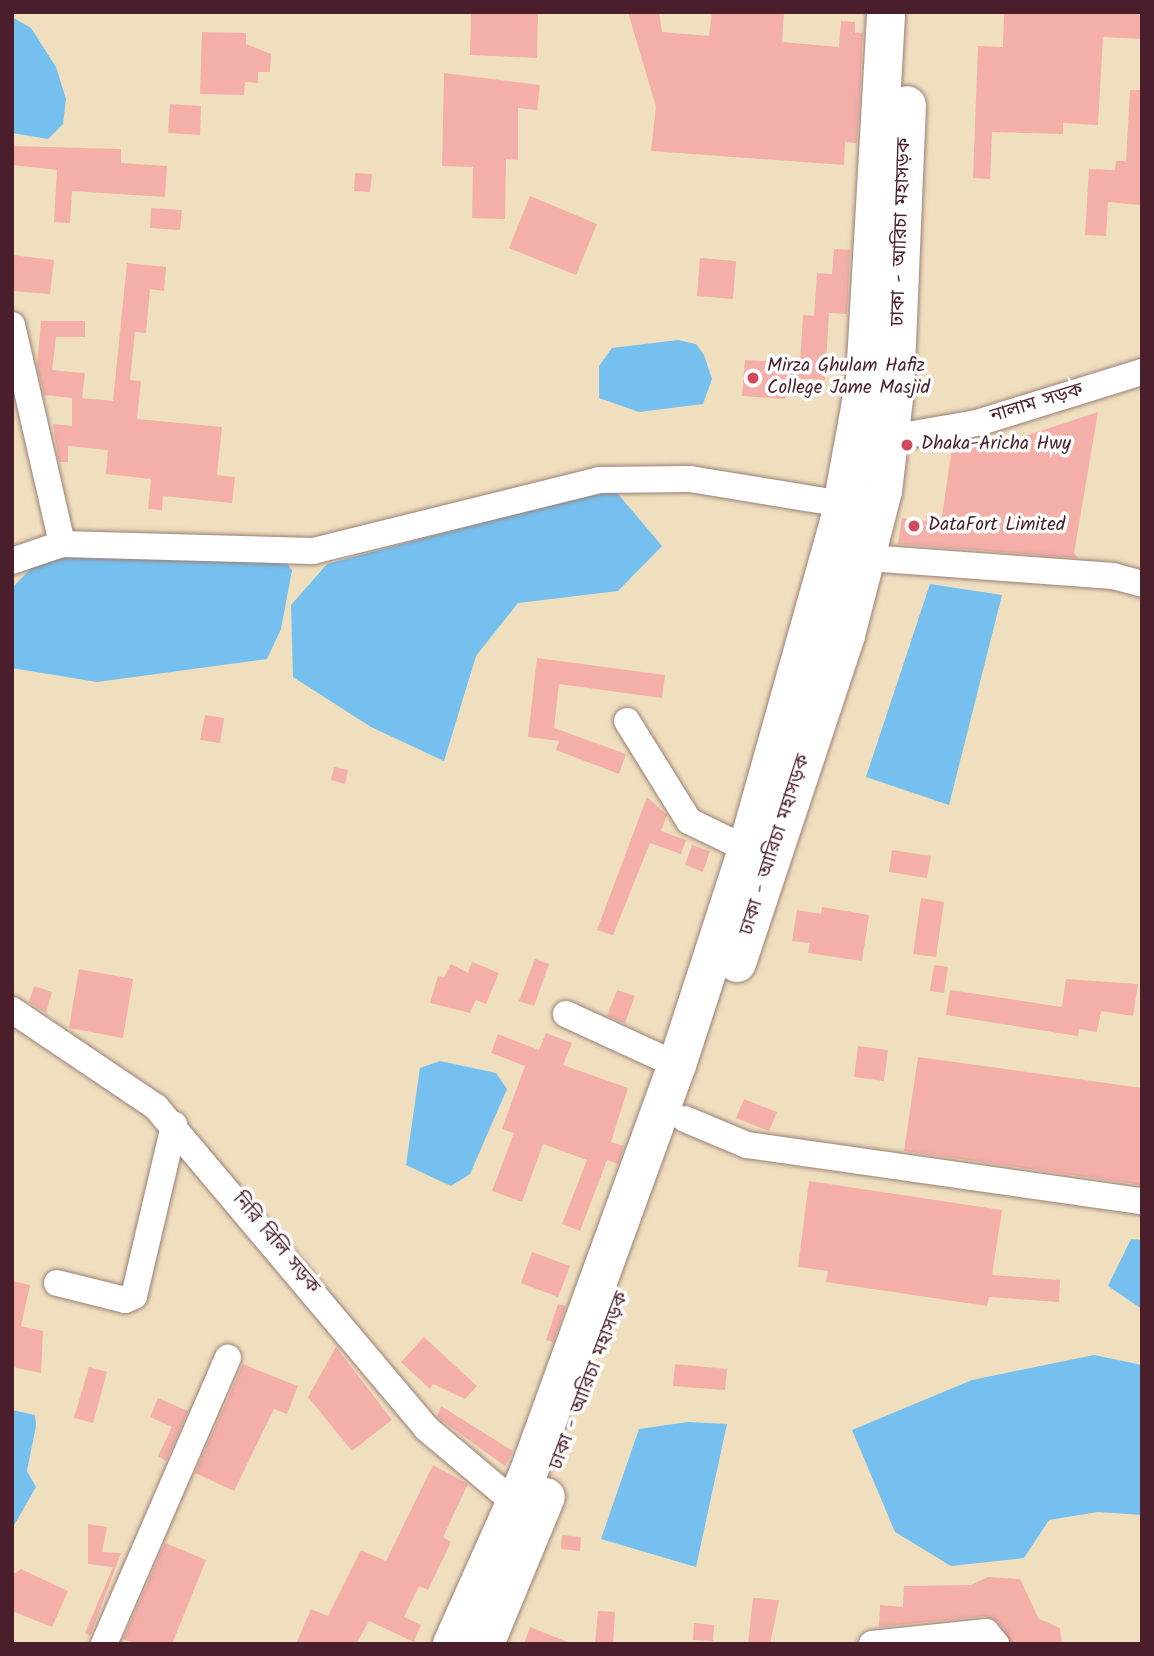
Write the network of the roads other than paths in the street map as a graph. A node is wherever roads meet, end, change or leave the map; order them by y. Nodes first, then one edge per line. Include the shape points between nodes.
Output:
1 (886, 12) edge
2 (910, 12) edge
3 (12, 325) edge
4 (1142, 372) edge
5 (890, 439) junction
6 (843, 503) junction
7 (62, 544) junction
8 (868, 558) junction
9 (12, 561) edge
10 (1142, 584) edge
11 (626, 721) dead end
12 (747, 849) junction
13 (12, 1010) edge
14 (566, 1014) dead end
15 (677, 1065) junction
16 (685, 1119) junction
17 (174, 1125) junction
18 (1142, 1202) edge
19 (57, 1283) dead end
20 (228, 1359) dead end
21 (515, 1503) junction
22 (104, 1644) edge
23 (452, 1644) edge
24 (485, 1644) edge
25 (872, 1644) edge
26 (996, 1644) edge

1 - 6 highway via 865,380
2 - 5 highway, ঢাকা - আরিচা মহাসড়ক
3 - 7 street
4 - 5 street, নালাম সড়ক via 965,426
5 - 8 highway, ঢাকা - আরিচা মহাসড়ক
6 - 7 street via 690,478 599,480 313,551
6 - 12 highway
7 - 9 street
8 - 10 street via 1113,576
8 - 16 highway, ঢাকা - আরিচা মহাসড়ক
11 - 12 street via 689,821
12 - 15 highway
13 - 17 street, নিরি বিলি সড়ক via 132,1088
14 - 15 street
15 - 21 highway
16 - 18 street via 747,1145
16 - 24 highway, ঢাকা - আরিচা মহাসড়ক via 569,1441
17 - 19 street via 134,1296 125,1300
17 - 21 street, নিরি বিলি সড়ক via 426,1428
20 - 22 street
21 - 23 highway
25 - 26 street via 986,1632

